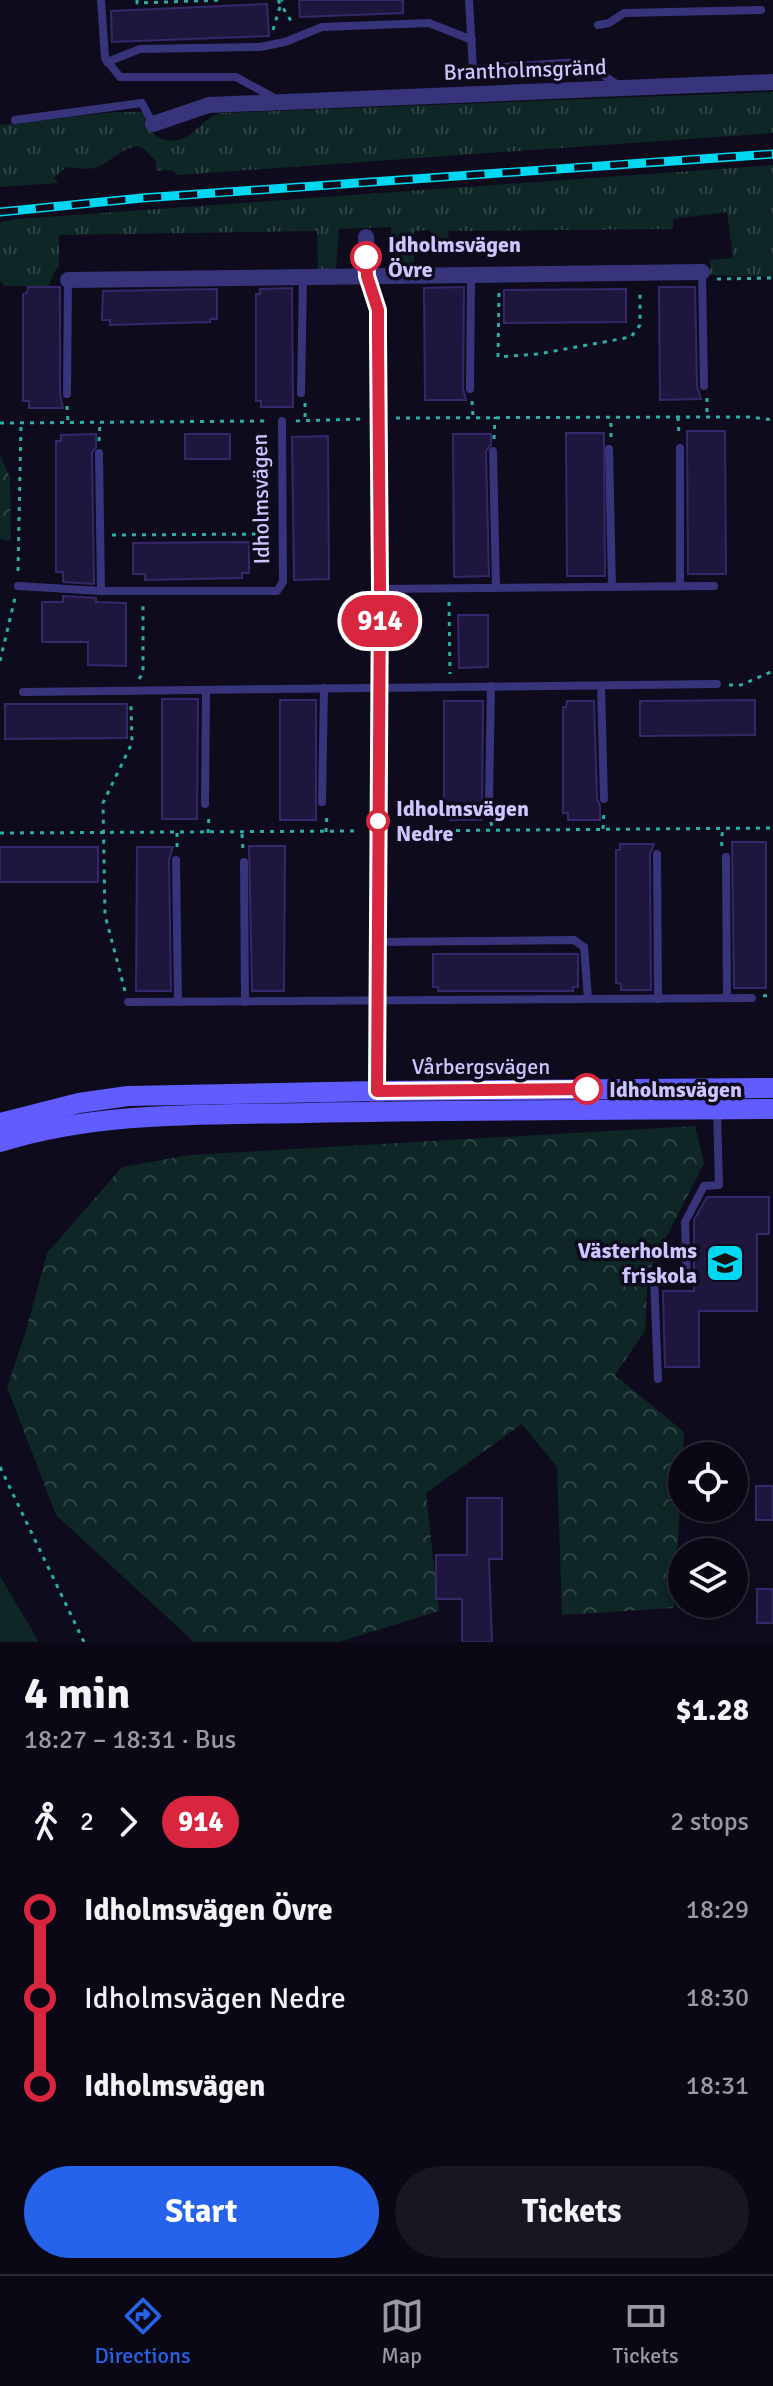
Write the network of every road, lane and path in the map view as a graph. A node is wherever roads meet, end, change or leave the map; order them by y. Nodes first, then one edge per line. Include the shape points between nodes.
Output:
1 (101, 0) edge
2 (137, 0) edge
3 (223, 0) edge
4 (469, 0) edge
5 (188, 1) edge
6 (280, 1) edge
7 (761, 10) dead end
8 (598, 25) dead end
9 (299, 36) junction
10 (472, 40) junction
11 (269, 45) junction
12 (107, 62) junction
13 (773, 82) edge
14 (621, 87) junction
15 (279, 100) junction
16 (15, 120) dead end
17 (153, 124) joint
18 (366, 237) dead end
19 (702, 272) joint
20 (367, 276) junction
21 (471, 276) junction
22 (303, 278) junction
23 (68, 280) joint
24 (640, 282) dead end
25 (499, 284) dead end
26 (704, 386) joint
27 (470, 389) dead end
28 (301, 393) dead end
29 (67, 394) dead end
30 (495, 417) dead end
31 (611, 417) dead end
32 (678, 417) dead end
33 (707, 417) dead end
34 (282, 421) dead end
35 (100, 422) dead end
36 (21, 424) dead end
37 (680, 448) joint
38 (609, 449) joint
39 (493, 451) joint
40 (99, 453) joint
41 (282, 534) junction
42 (101, 535) dead end
43 (18, 586) junction
44 (680, 586) junction
45 (714, 586) dead end
46 (612, 587) junction
47 (496, 588) junction
48 (380, 589) junction
49 (449, 589) junction
50 (101, 591) junction
51 (142, 591) junction
52 (0, 661) edge
53 (773, 671) edge
54 (717, 684) joint
55 (450, 686) junction
56 (491, 686) junction
57 (601, 686) junction
58 (379, 687) junction
59 (324, 688) junction
60 (206, 690) junction
61 (131, 691) junction
62 (23, 692) dead end
63 (604, 799) joint
64 (489, 800) joint
65 (322, 802) joint
66 (205, 804) dead end
67 (603, 829) dead end
68 (492, 830) dead end
69 (326, 832) dead end
70 (657, 854) dead end
71 (726, 857) dead end
72 (176, 860) dead end
73 (244, 862) dead end
74 (377, 942) junction
75 (727, 998) junction
76 (752, 998) dead end
77 (588, 999) junction
78 (658, 999) junction
79 (377, 1001) junction
80 (128, 1002) joint
81 (178, 1002) junction
82 (245, 1002) junction
83 (773, 1088) edge
84 (377, 1101) junction
85 (717, 1109) junction
86 (773, 1109) edge
87 (0, 1123) edge
88 (0, 1142) edge
89 (658, 1379) dead end
90 (0, 1467) edge
91 (84, 1642) edge

1 - 12 lane
2 - 5 path
3 - 5 path
4 - 10 lane
6 - 9 path
6 - 11 path
7 - 8 lane, Brantholmsgränd via 624,13
9 - 10 lane, Brantholmsgränd via 322,27 429,23
9 - 11 lane, Brantholmsgränd
10 - 14 lane via 473,69 578,62
11 - 12 lane, Brantholmsgränd via 140,49
12 - 15 lane via 120,77 236,77
13 - 14 street, Brantholmsgränd
14 - 15 street, Brantholmsgränd
15 - 17 street, Brantholmsgränd via 209,105
16 - 17 lane, Brantholmsgränd via 142,103
18 - 20 street
19 - 21 street
19 - 26 lane
20 - 21 street
20 - 22 street
20 - 48 street via 378,310
21 - 27 lane
22 - 23 street
22 - 28 lane
23 - 29 lane
24 - 25 path via 640,325 631,337 498,357
26 - 33 path
30 - 39 path
31 - 38 path
32 - 37 path
34 - 41 lane, Idholmsvägen
35 - 40 path
36 - 43 path
37 - 44 lane
38 - 46 lane
39 - 47 lane
40 - 50 lane
41 - 42 path
41 - 51 lane, Idholmsvägen via 283,582 277,591
43 - 50 lane, Idholmsvägen
43 - 52 path
44 - 45 lane
44 - 46 lane
46 - 47 lane
47 - 49 lane
48 - 49 lane
48 - 58 street
49 - 55 path
50 - 51 lane, Idholmsvägen
51 - 61 path via 143,673
53 - 54 path via 741,685
54 - 57 lane
55 - 56 lane
55 - 58 lane
56 - 57 lane
56 - 64 lane
57 - 63 lane
58 - 59 lane
58 - 74 street
59 - 60 lane
59 - 65 lane
60 - 61 lane
60 - 66 lane
61 - 62 lane
61 - 80 path via 132,743 103,803 105,915
63 - 67 path
64 - 68 path
65 - 69 path
70 - 78 lane
71 - 75 lane
72 - 81 lane
73 - 82 lane
74 - 77 lane via 574,940 584,947
74 - 79 street
75 - 76 lane
75 - 78 lane
77 - 78 lane
77 - 79 lane
79 - 82 lane
79 - 84 street
80 - 81 lane
81 - 82 lane
83 - 84 street, Vårbergsvägen
84 - 85 street, Vårbergsvägen
84 - 87 street, Vårbergsvägen via 128,1096
84 - 88 street, Vårbergsvägen via 130,1117
85 - 86 street, Vårbergsvägen
85 - 89 lane via 719,1185 704,1186 685,1222 687,1277 654,1278
90 - 91 path

